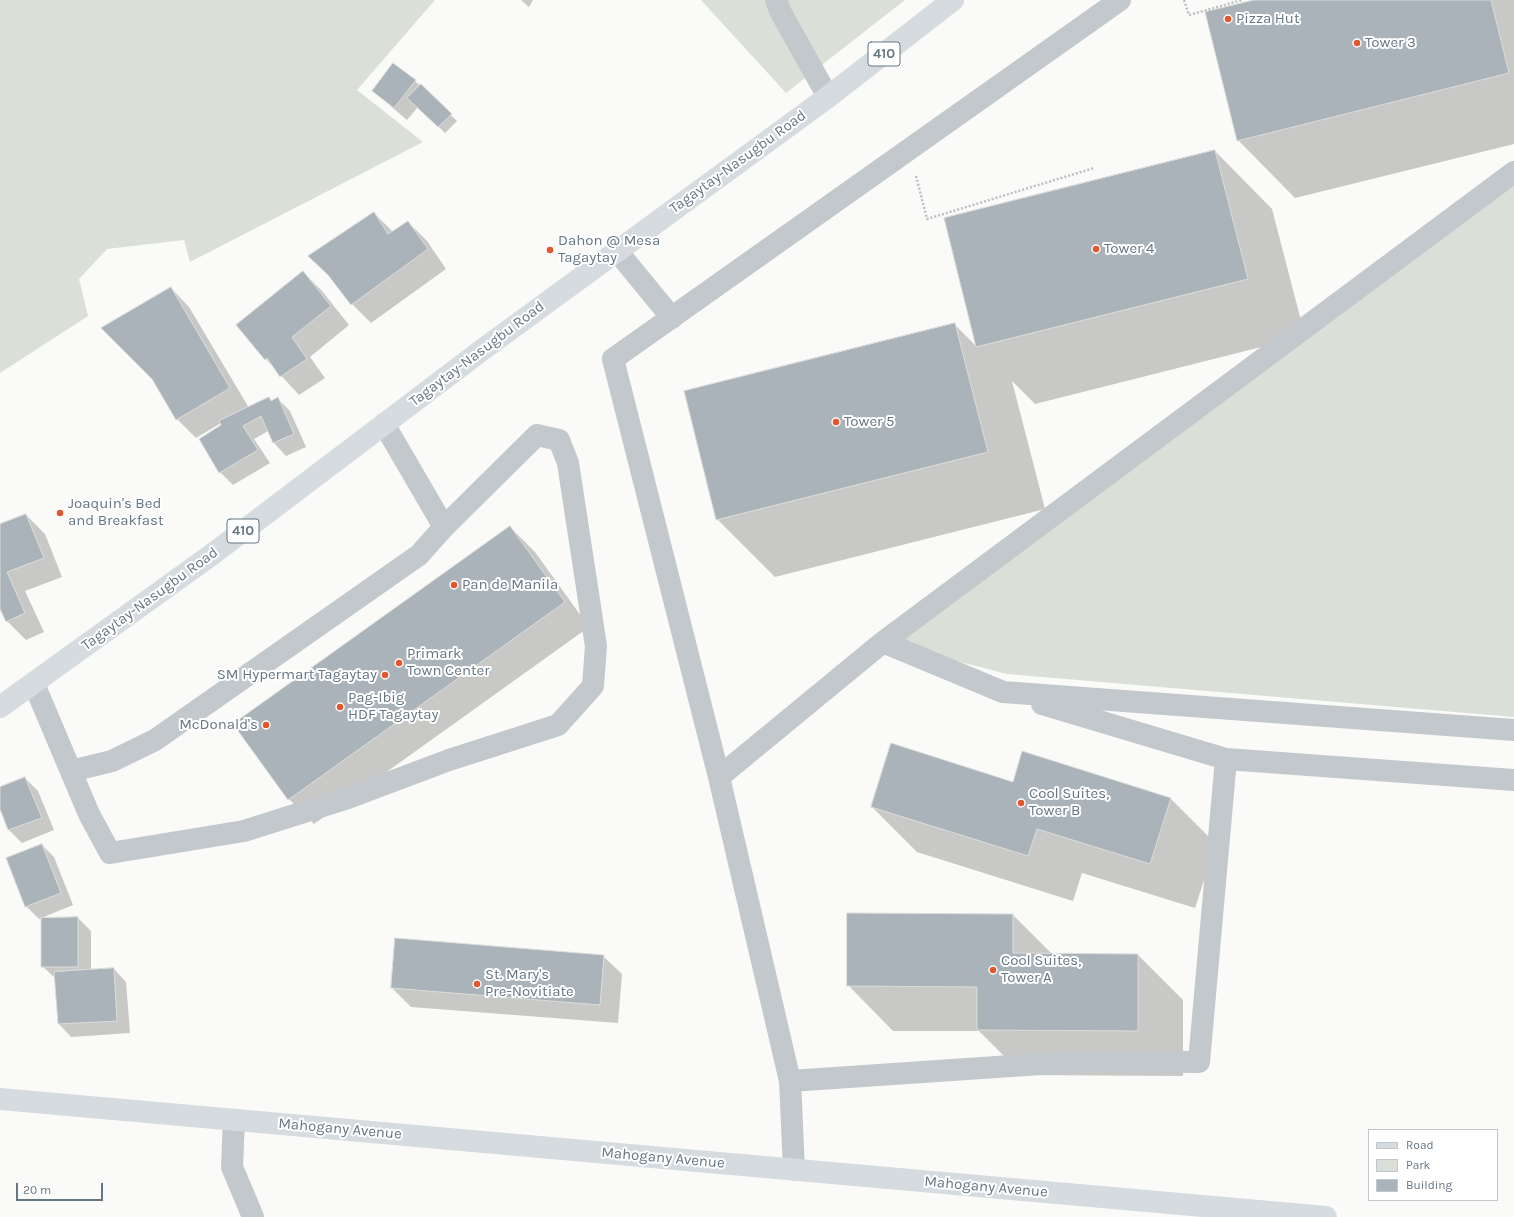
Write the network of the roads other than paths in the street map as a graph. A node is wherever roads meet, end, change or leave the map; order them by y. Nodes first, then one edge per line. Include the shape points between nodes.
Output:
1 (776, 0) edge
2 (953, 0) edge
3 (1120, 0) edge
4 (828, 97) junction
5 (1514, 172) edge
6 (618, 251) junction
7 (672, 318) junction
8 (384, 424) junction
9 (444, 527) junction
10 (883, 642) junction
11 (34, 684) junction
12 (1003, 692) junction
13 (0, 707) edge
14 (1514, 730) edge
15 (1226, 759) junction
16 (72, 771) junction
17 (719, 777) junction
18 (1514, 780) edge
19 (790, 1081) junction
20 (0, 1099) edge
21 (234, 1120) junction
22 (794, 1170) junction
23 (253, 1217) edge
24 (1326, 1217) edge

1 - 4 lane
2 - 4 main road, Tagaytay-Nasugbu Road / 410
3 - 7 lane
4 - 6 main road, Tagaytay-Nasugbu Road / 410
5 - 10 lane
6 - 7 lane
6 - 8 main road, Tagaytay-Nasugbu Road / 410
7 - 17 lane via 613,359
8 - 9 lane
8 - 11 main road, Tagaytay-Nasugbu Road / 410 via 214,553
9 - 16 lane via 419,555 155,740 112,761
9 - 16 lane via 537,435 559,440 568,463 596,646 593,686 558,725 244,831 110,853 89,814
10 - 12 lane
10 - 17 lane
11 - 13 main road, Tagaytay-Nasugbu Road / 410
11 - 16 lane
12 - 14 lane
12 - 15 lane
15 - 18 lane
15 - 19 lane via 1199,1062 1085,1061
17 - 19 lane
19 - 22 lane
20 - 21 main road, Mahogany Avenue
21 - 22 main road, Mahogany Avenue
21 - 23 lane via 232,1167
22 - 24 main road, Mahogany Avenue

